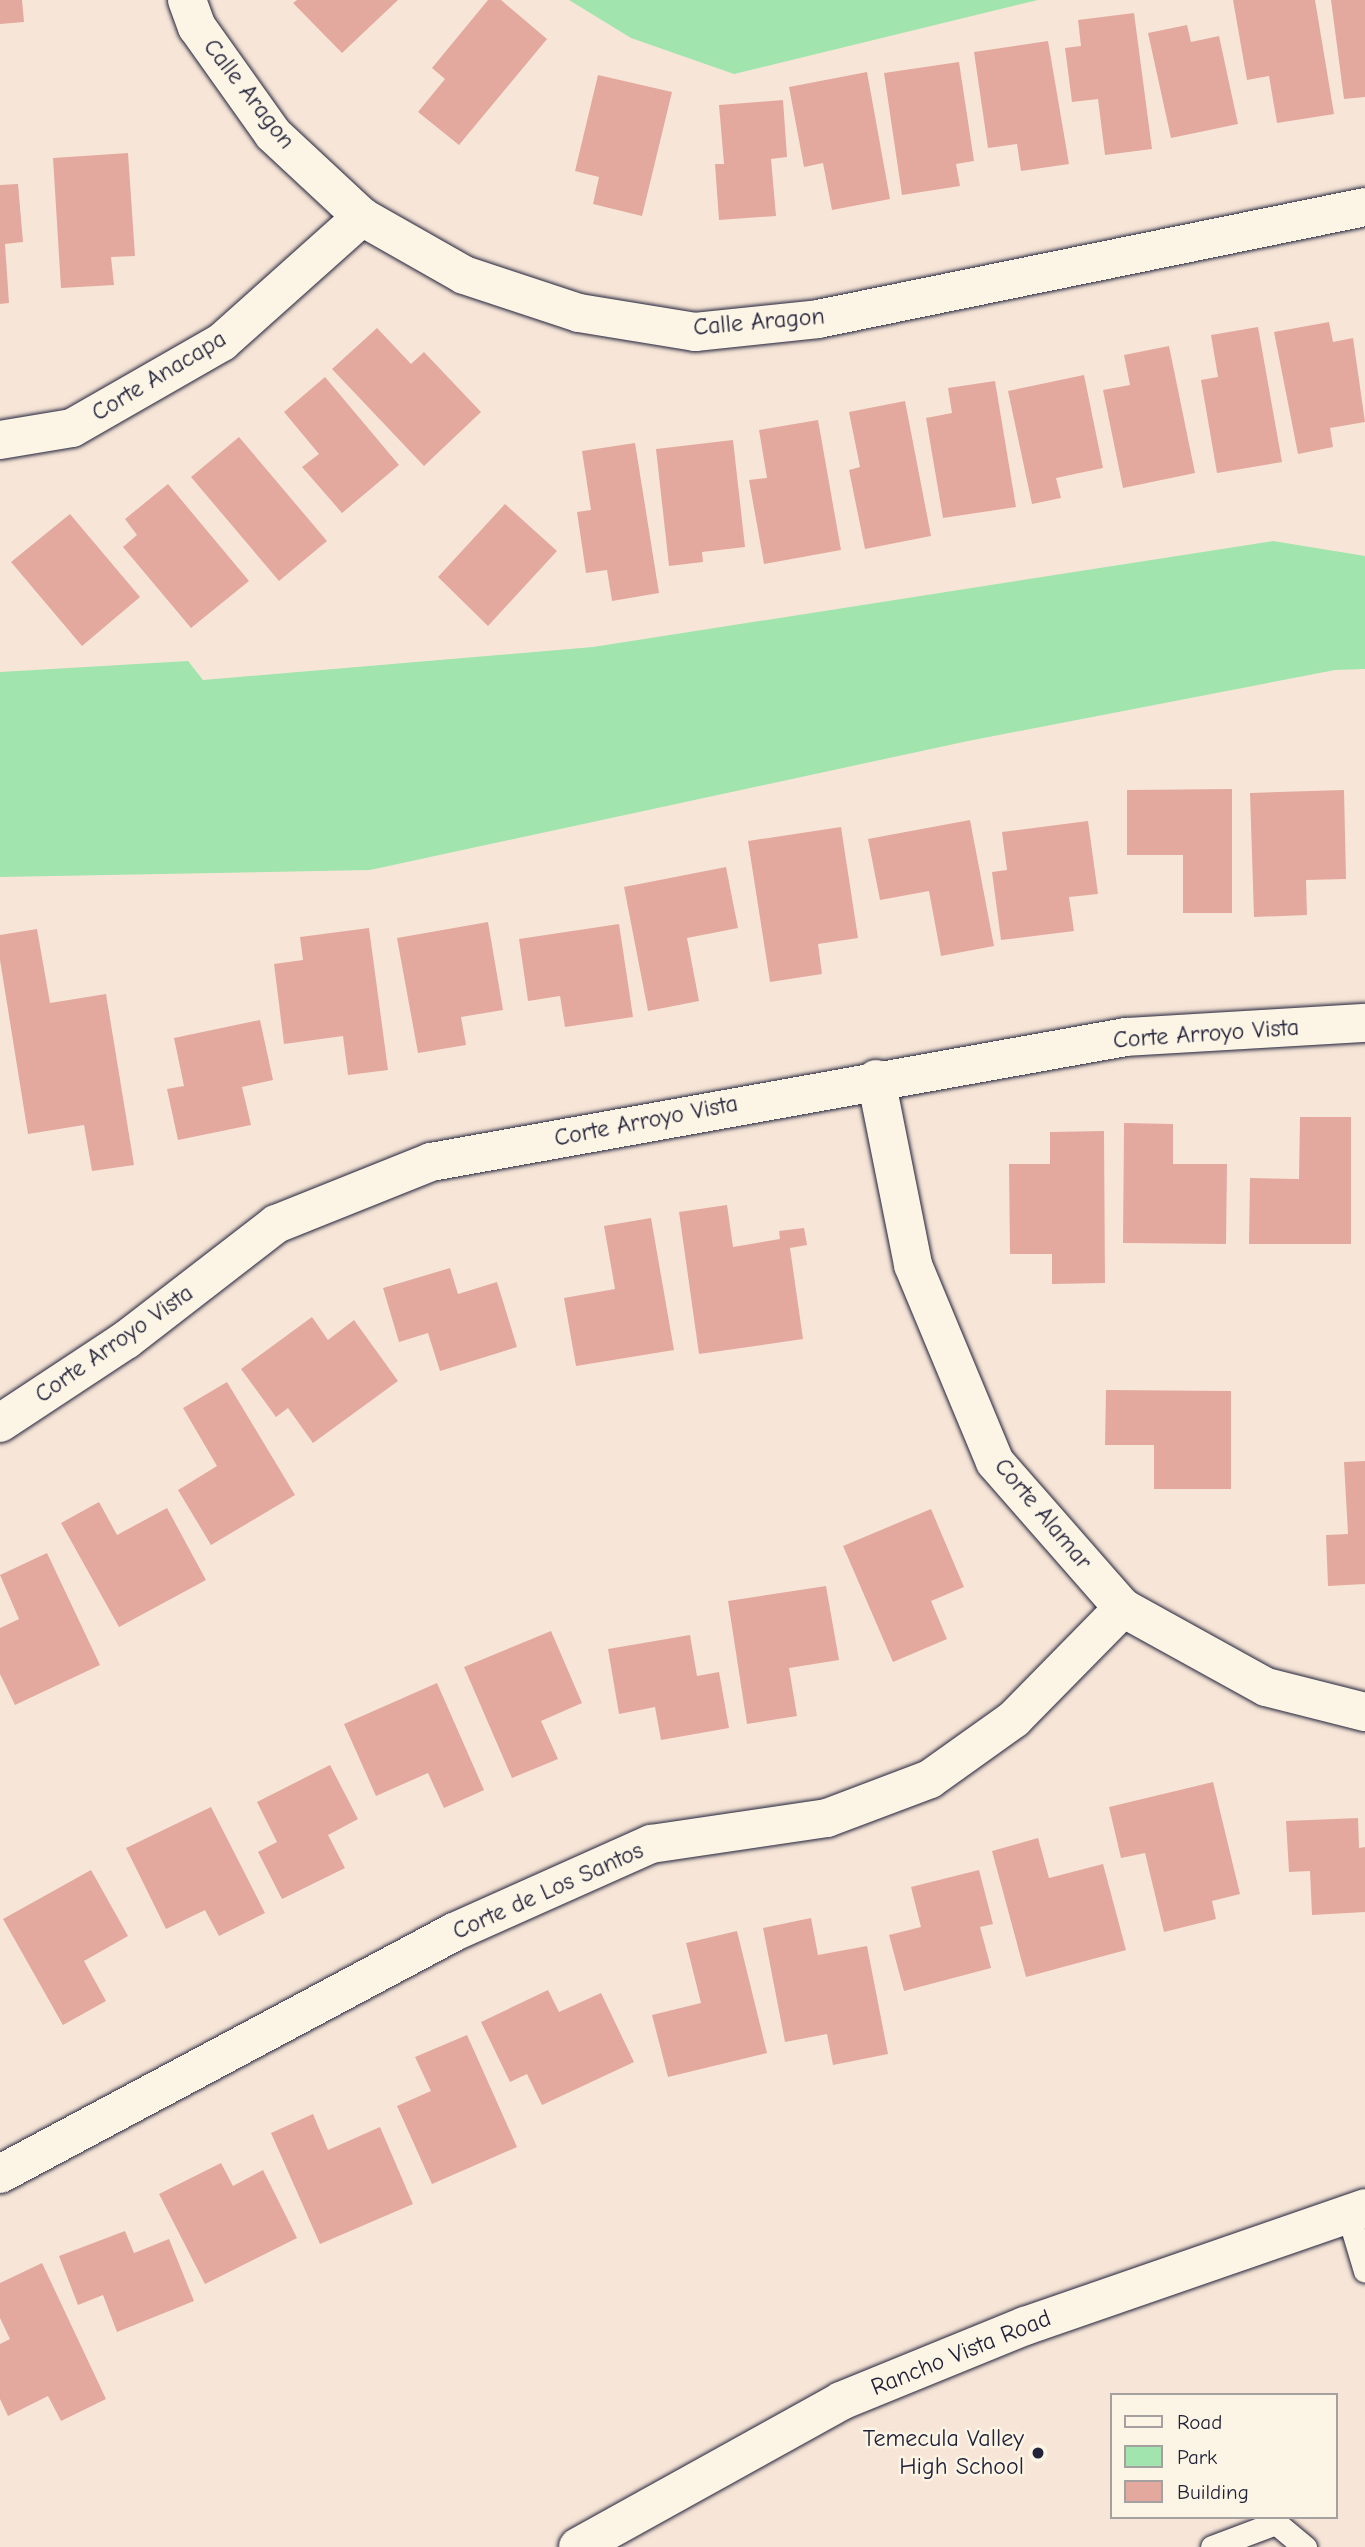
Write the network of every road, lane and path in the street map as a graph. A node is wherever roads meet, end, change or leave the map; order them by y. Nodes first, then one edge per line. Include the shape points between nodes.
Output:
1 (187, 0) edge
2 (1365, 208) edge
3 (362, 217) junction
4 (0, 440) edge
5 (1365, 1023) edge
6 (876, 1079) junction
7 (0, 1423) edge
8 (1123, 1608) junction
9 (1365, 1712) edge
10 (0, 2174) edge
11 (1356, 2211) edge
12 (1365, 2271) edge
13 (578, 2547) edge
14 (1212, 2547) edge
15 (1305, 2547) edge

1 - 3 street, Calle Aragon via 197,27 273,134
2 - 3 street, Calle Aragon via 818,318 695,332 579,313 464,275
3 - 4 street, Corte Anacapa via 222,342 72,428
5 - 6 street, Corte Arroyo Vista via 1126,1037
6 - 7 street, Corte Arroyo Vista via 432,1162 276,1224 126,1340
6 - 8 street, Corte Alamar via 913,1265 995,1462
8 - 9 street, Corte Alamar via 1266,1687
8 - 10 street, Corte de Los Santos via 1014,1719 930,1779 827,1818 651,1844 454,1932
11 - 12 lane
11 - 13 street, Rancho Vista Road via 1025,2326 841,2401
14 - 15 lane via 1276,2523

